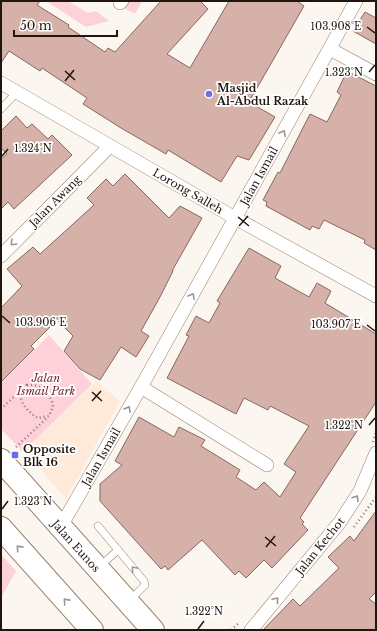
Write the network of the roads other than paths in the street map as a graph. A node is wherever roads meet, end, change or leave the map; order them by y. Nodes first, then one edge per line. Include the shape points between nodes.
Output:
1 (356, 1) edge
2 (330, 49) junction
3 (376, 74) edge
4 (1, 83) edge
5 (16, 93) junction
6 (1, 109) edge
7 (110, 146) junction
8 (235, 218) junction
9 (1, 256) edge
10 (376, 296) edge
11 (141, 387) junction
12 (8, 453) edge
13 (376, 453) edge
14 (267, 465) dead end
15 (98, 526) dead end
16 (1, 528) edge
17 (60, 528) junction
18 (118, 550) junction
19 (98, 569) junction
20 (128, 602) junction
21 (148, 627) edge
22 (92, 630) edge
23 (251, 630) edge

1 - 2 street, Jalan Ismail
2 - 3 street
8 -> 2 street, Jalan Ismail
4 - 5 street, Lorong Salleh
5 - 6 lane
5 - 7 street, Lorong Salleh
7 - 8 street, Lorong Salleh
7 -> 9 street, Jalan Awang
8 - 10 street, Lorong Salleh
11 -> 8 street, Jalan Ismail
11 - 14 street
17 -> 11 street, Jalan Ismail
12 - 17 highway, Jalan Eunos
23 -> 13 street, Jalan Kechot via 340,522 360,491
15 - 18 lane
22 -> 16 highway
17 - 19 highway, Jalan Eunos
18 - 19 lane
20 -> 18 lane via 145,585
19 - 20 highway, Jalan Eunos
20 - 21 highway, Jalan Eunos

